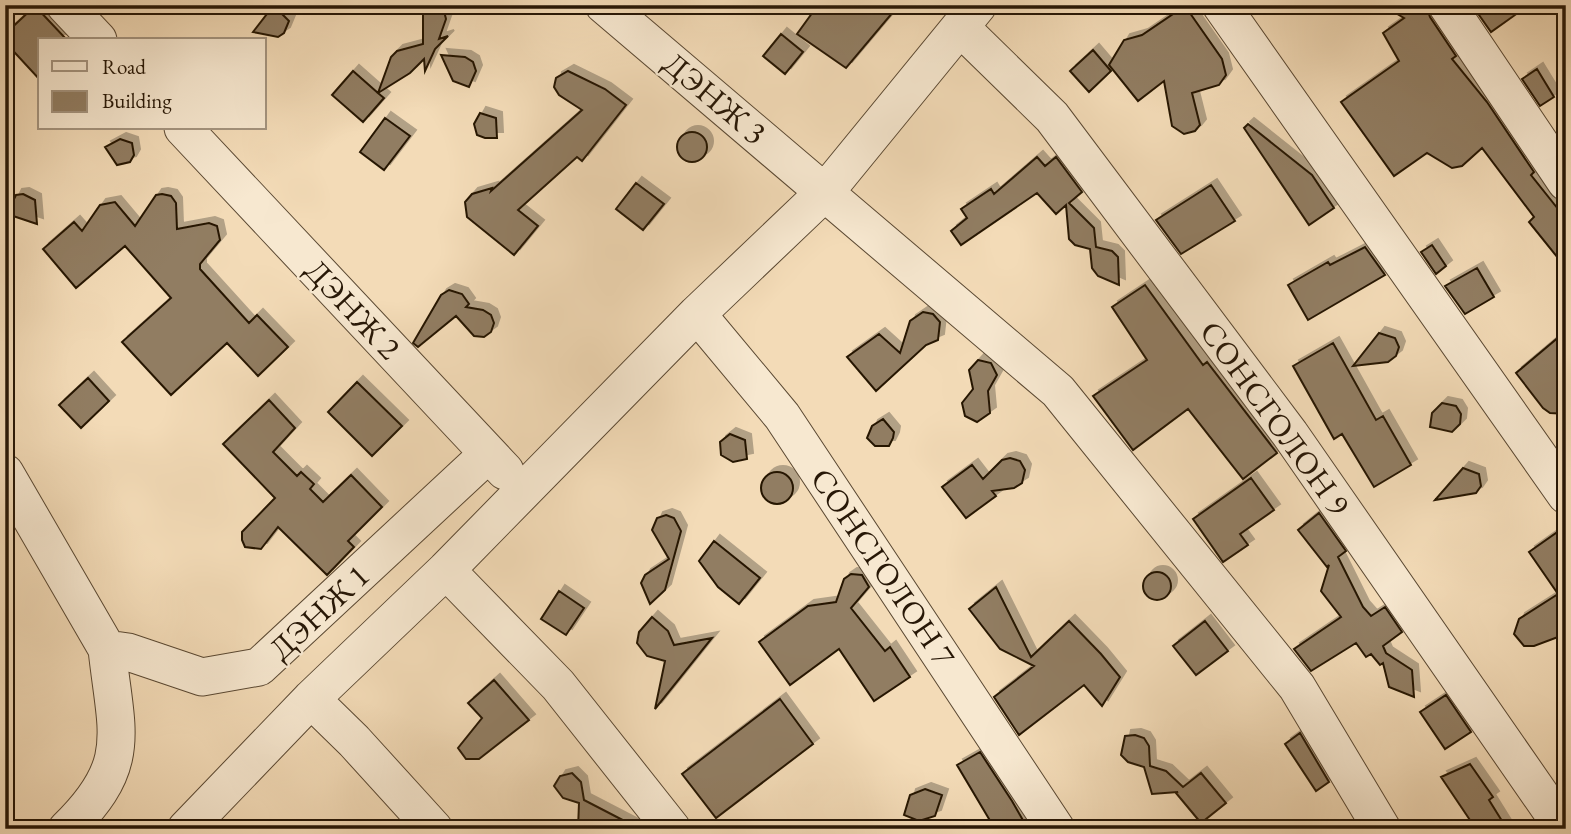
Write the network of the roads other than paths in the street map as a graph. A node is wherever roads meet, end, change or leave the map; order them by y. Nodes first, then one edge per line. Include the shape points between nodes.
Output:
1 (65, 5) edge
2 (604, 5) edge
3 (1221, 5) edge
4 (1447, 5) edge
5 (969, 17) edge
6 (96, 38) edge
7 (185, 130) edge
8 (1566, 182) edge
9 (826, 191) junction
10 (697, 314) junction
11 (488, 454) junction
12 (5, 473) edge
13 (524, 491) junction
14 (1566, 495) edge
15 (446, 570) junction
16 (107, 649) junction
17 (311, 699) junction
18 (66, 829) edge
19 (186, 829) edge
20 (434, 829) edge
21 (672, 829) edge
22 (1056, 829) edge
23 (1381, 829) edge
24 (1564, 829) edge

1 - 6 street
2 - 9 street, ДЭНЖ 3
3 - 14 street
4 - 8 street
5 - 9 street
5 - 24 street, СОНСГОЛОН 9 via 1052,117 1290,434
7 - 11 street, ДЭНЖ 2
9 - 10 street
9 - 23 street, ДЭНЖ 3 via 1058,391 1297,687
10 - 13 street
10 - 22 street, СОНСГОЛОН 7 via 782,416
11 - 13 street, ДЭНЖ 2
11 - 16 street, ДЭНЖ 1 via 259,667 202,677
12 - 16 street
13 - 15 street
15 - 17 street
15 - 21 street via 558,685
16 - 18 street via 117,744 112,771 91,805
17 - 19 street
17 - 20 street

